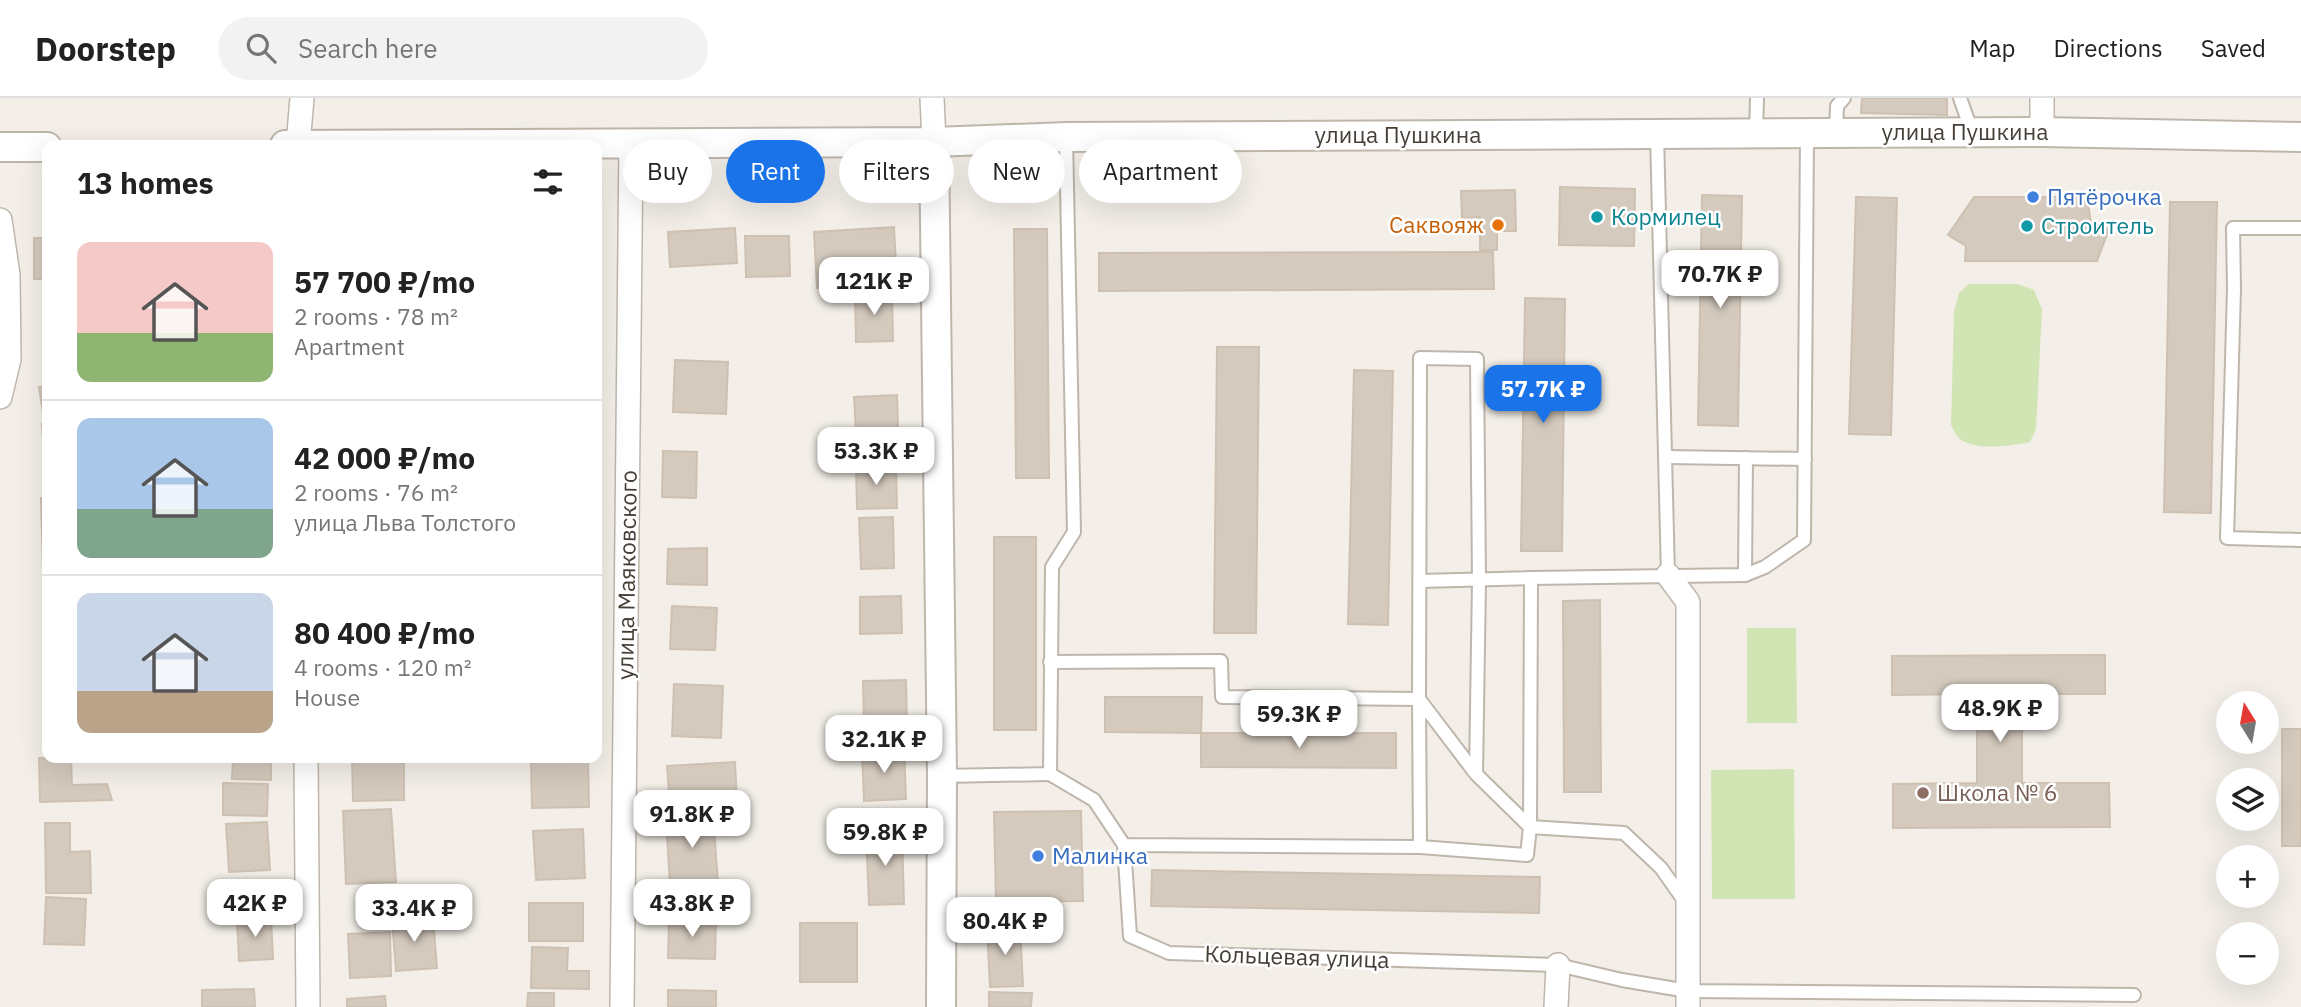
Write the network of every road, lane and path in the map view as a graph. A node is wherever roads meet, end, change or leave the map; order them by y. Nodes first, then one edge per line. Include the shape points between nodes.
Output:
1 (302, 98) edge
2 (932, 98) edge
3 (1757, 98) edge
4 (1844, 98) edge
5 (1960, 98) edge
6 (2042, 98) edge
7 (1972, 132) junction
8 (2042, 132) junction
9 (1756, 133) junction
10 (1807, 133) junction
11 (1836, 133) junction
12 (1657, 134) junction
13 (1066, 137) junction
14 (2301, 137) edge
15 (298, 140) edge
16 (933, 140) edge
17 (954, 141) edge
18 (712, 143) edge
19 (839, 143) edge
20 (602, 144) edge
21 (623, 144) edge
22 (42, 146) edge
23 (0, 147) edge
24 (630, 203) edge
25 (934, 203) edge
26 (0, 220) edge
27 (2301, 228) edge
28 (0, 397) edge
29 (1666, 457) junction
30 (1746, 458) junction
31 (1805, 458) junction
32 (2301, 540) edge
33 (1668, 575) junction
34 (1745, 575) junction
35 (1531, 578) junction
36 (1420, 581) junction
37 (1479, 581) junction
38 (1050, 662) junction
39 (1419, 699) junction
40 (306, 763) edge
41 (1050, 774) junction
42 (1476, 774) junction
43 (942, 776) junction
44 (1530, 827) junction
45 (1124, 845) junction
46 (1420, 848) junction
47 (1689, 908) junction
48 (1558, 965) junction
49 (2134, 995) dead end
50 (1688, 999) edge
51 (308, 1007) edge
52 (622, 1007) edge
53 (941, 1007) edge
54 (1556, 1007) edge

1 - 15 street
2 - 16 street
3 - 9 lane
4 - 11 lane via 1837,106
5 - 7 lane
6 - 8 street
7 - 8 street, улица Пушкина
7 - 11 street, улица Пушкина
8 - 14 street, улица Пушкина
9 - 10 street, улица Пушкина
9 - 12 street, улица Пушкина
10 - 11 street, улица Пушкина
10 - 31 lane
12 - 13 street, улица Пушкина
12 - 29 lane
13 - 17 street, улица Пушкина
13 - 38 lane via 1073,531 1052,567
18 - 19 street, улица Пушкина
20 - 21 street, улица Пушкина
22 - 23 street
24 - 52 street, улица Маяковского
25 - 43 street
26 - 28 street via 8,275 9,359
27 - 32 lane via 2233,228 2227,538
29 - 30 lane
29 - 33 lane
30 - 31 lane
30 - 34 lane
31 - 34 lane via 1804,540
33 - 34 lane
33 - 35 lane
33 - 47 street via 1688,602
35 - 37 lane
35 - 44 lane
36 - 37 lane
36 - 37 lane via 1420,358 1477,359
36 - 39 lane
37 - 42 lane
38 - 39 lane via 1220,661 1222,697
38 - 41 lane
39 - 42 lane
39 - 46 lane
40 - 51 street
41 - 43 lane
41 - 45 lane via 1094,800
42 - 44 lane
43 - 53 street
44 - 46 lane via 1527,855
44 - 47 lane via 1624,833 1661,868
45 - 46 lane
45 - 48 lane, Кольцевая улица via 1130,936 1169,953
47 - 50 street
48 - 50 lane
48 - 54 street
49 - 50 lane

